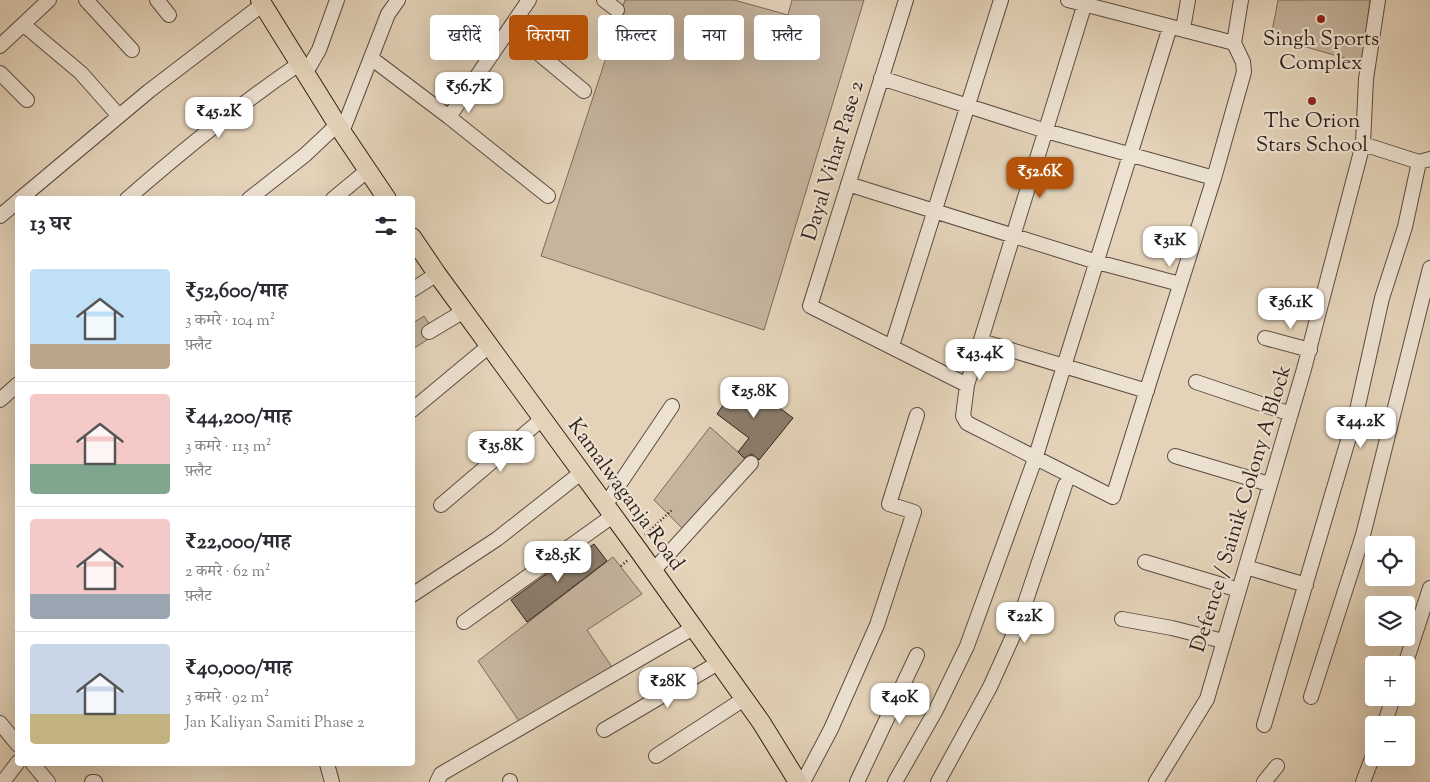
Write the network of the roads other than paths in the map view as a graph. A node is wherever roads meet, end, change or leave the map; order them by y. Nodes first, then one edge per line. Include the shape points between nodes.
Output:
1 (49, 0) edge
2 (86, 0) edge
3 (157, 0) edge
4 (337, 0) edge
5 (398, 0) edge
6 (529, 0) edge
7 (604, 0) edge
8 (906, 0) edge
9 (1001, 0) edge
10 (1068, 0) edge
11 (1188, 0) edge
12 (1241, 0) edge
13 (1378, 0) edge
14 (262, 2) edge
15 (1085, 2) edge
16 (618, 10) dead end
17 (169, 15) dead end
18 (519, 15) edge
19 (24, 25) junction
20 (1177, 28) junction
21 (509, 29) edge
22 (1234, 43) junction
23 (0, 46) edge
24 (132, 50) dead end
25 (371, 58) junction
26 (546, 60) edge
27 (302, 69) junction
28 (0, 73) edge
29 (880, 78) junction
30 (584, 91) dead end
31 (27, 100) dead end
32 (968, 105) junction
33 (119, 116) junction
34 (449, 117) junction
35 (340, 128) junction
36 (1046, 131) junction
37 (1363, 144) junction
38 (1129, 154) junction
39 (1424, 161) edge
40 (368, 170) junction
41 (1214, 178) junction
42 (848, 184) junction
43 (24, 196) edge
44 (130, 196) edge
45 (253, 196) edge
46 (337, 196) edge
47 (386, 196) edge
48 (548, 196) dead end
49 (15, 203) edge
50 (934, 212) junction
51 (0, 216) edge
52 (1013, 236) junction
53 (415, 241) edge
54 (1096, 262) junction
55 (1430, 268) edge
56 (437, 274) junction
57 (1180, 284) junction
58 (415, 288) edge
59 (464, 311) junction
60 (429, 332) dead end
61 (1264, 338) dead end
62 (981, 341) junction
63 (489, 346) junction
64 (892, 346) junction
65 (1310, 350) junction
66 (1066, 366) junction
67 (1196, 382) dead end
68 (967, 385) junction
69 (15, 387) edge
70 (1147, 391) junction
71 (0, 400) edge
72 (672, 406) dead end
73 (415, 408) edge
74 (1291, 414) junction
75 (917, 415) dead end
76 (542, 419) junction
77 (1175, 456) dead end
78 (1035, 459) junction
79 (751, 463) dead end
80 (582, 472) junction
81 (1269, 484) junction
82 (1065, 485) dead end
83 (441, 505) dead end
84 (610, 510) junction
85 (1145, 562) dead end
86 (1246, 567) junction
87 (653, 571) junction
88 (1306, 586) junction
89 (1430, 588) edge
90 (1239, 590) junction
91 (415, 593) edge
92 (1122, 619) dead end
93 (464, 622) dead end
94 (693, 628) junction
95 (1223, 641) junction
96 (917, 655) dead end
97 (1408, 656) edge
98 (718, 663) junction
99 (1312, 697) dead end
100 (744, 699) junction
101 (0, 723) edge
102 (1264, 725) dead end
103 (604, 730) dead end
104 (15, 741) edge
105 (656, 756) dead end
106 (15, 766) edge
107 (35, 766) edge
108 (328, 766) edge
109 (1277, 766) dead end
110 (1370, 766) edge
111 (797, 781) edge
112 (3, 782) edge
113 (48, 782) edge
114 (332, 782) edge
115 (437, 782) edge
116 (857, 782) edge
117 (895, 782) edge
118 (938, 782) edge
119 (1156, 782) edge
120 (1264, 782) edge
121 (1364, 782) edge

1 - 19 street
2 - 24 street
3 - 17 street
4 - 27 street via 319,50
5 - 25 street via 388,14
6 - 18 street
7 - 16 street
8 - 29 street, Dayal Vihar Pase 2
9 - 32 street
10 - 15 street
11 - 20 street
12 - 22 street
13 - 37 street, Defence / Sainik Colony A Block via 1366,79
14 - 27 main road
14 - 33 street
15 - 20 street
15 - 36 street
19 - 23 street
19 - 33 street via 81,73
20 - 22 street
20 - 38 street
21 - 34 street
22 - 41 street via 1244,72
25 - 34 street
25 - 35 street
26 - 30 street
27 - 35 main road
27 - 44 street via 245,101
28 - 31 street
29 - 32 street
29 - 42 street, Dayal Vihar Pase 2
32 - 36 street
32 - 50 street
33 - 43 street
34 - 48 street
35 - 40 main road
35 - 45 street
36 - 38 street
36 - 52 street
37 - 39 street
37 - 65 street, Defence / Sainik Colony A Block
38 - 41 street
38 - 54 street
39 - 88 street via 1382,298 1357,410
40 - 46 street
40 - 47 main road
41 - 57 street
42 - 50 street
42 - 64 street, Dayal Vihar Pase 2 via 810,306
49 - 51 street
50 - 52 street
50 - 64 street
52 - 54 street
52 - 62 street
53 - 56 main road, Kamalwaganja Road
54 - 57 street
54 - 66 street
55 - 99 street via 1363,535
56 - 58 street
56 - 59 main road, Kamalwaganja Road
57 - 70 street
59 - 60 street
59 - 63 main road, Kamalwaganja Road
61 - 65 street
62 - 66 street
62 - 68 street
63 - 73 street
63 - 76 main road, Kamalwaganja Road
64 - 68 street
65 - 74 street, Defence / Sainik Colony A Block
66 - 70 street
66 - 78 street
67 - 74 street
68 - 78 street via 963,416 967,423
69 - 71 street
70 - 78 street via 1113,497
72 - 84 street
74 - 81 street, Defence / Sainik Colony A Block
75 - 111 street via 889,504 914,512 877,625 830,729
76 - 80 main road, Kamalwaganja Road
76 - 83 street
77 - 81 street
78 - 117 street via 967,646 936,710
79 - 87 street
80 - 84 main road, Kamalwaganja Road
80 - 91 street via 497,539
81 - 86 street, Defence / Sainik Colony A Block
82 - 118 street via 1017,627 990,687
84 - 87 main road, Kamalwaganja Road
84 - 93 street
85 - 90 street
86 - 88 street
86 - 90 street, Defence / Sainik Colony A Block
87 - 94 main road, Kamalwaganja Road
88 - 102 street
89 - 97 street
90 - 95 street, Defence / Sainik Colony A Block
92 - 95 street
94 - 98 main road, Kamalwaganja Road
94 - 115 street via 441,774
95 - 119 street, Defence / Sainik Colony A Block via 1207,699
96 - 116 street
98 - 100 main road, Kamalwaganja Road
98 - 103 street
100 - 105 street
100 - 111 main road, Kamalwaganja Road
101 - 104 street
106 - 112 street
107 - 113 street
108 - 114 street
109 - 120 street
110 - 121 street

